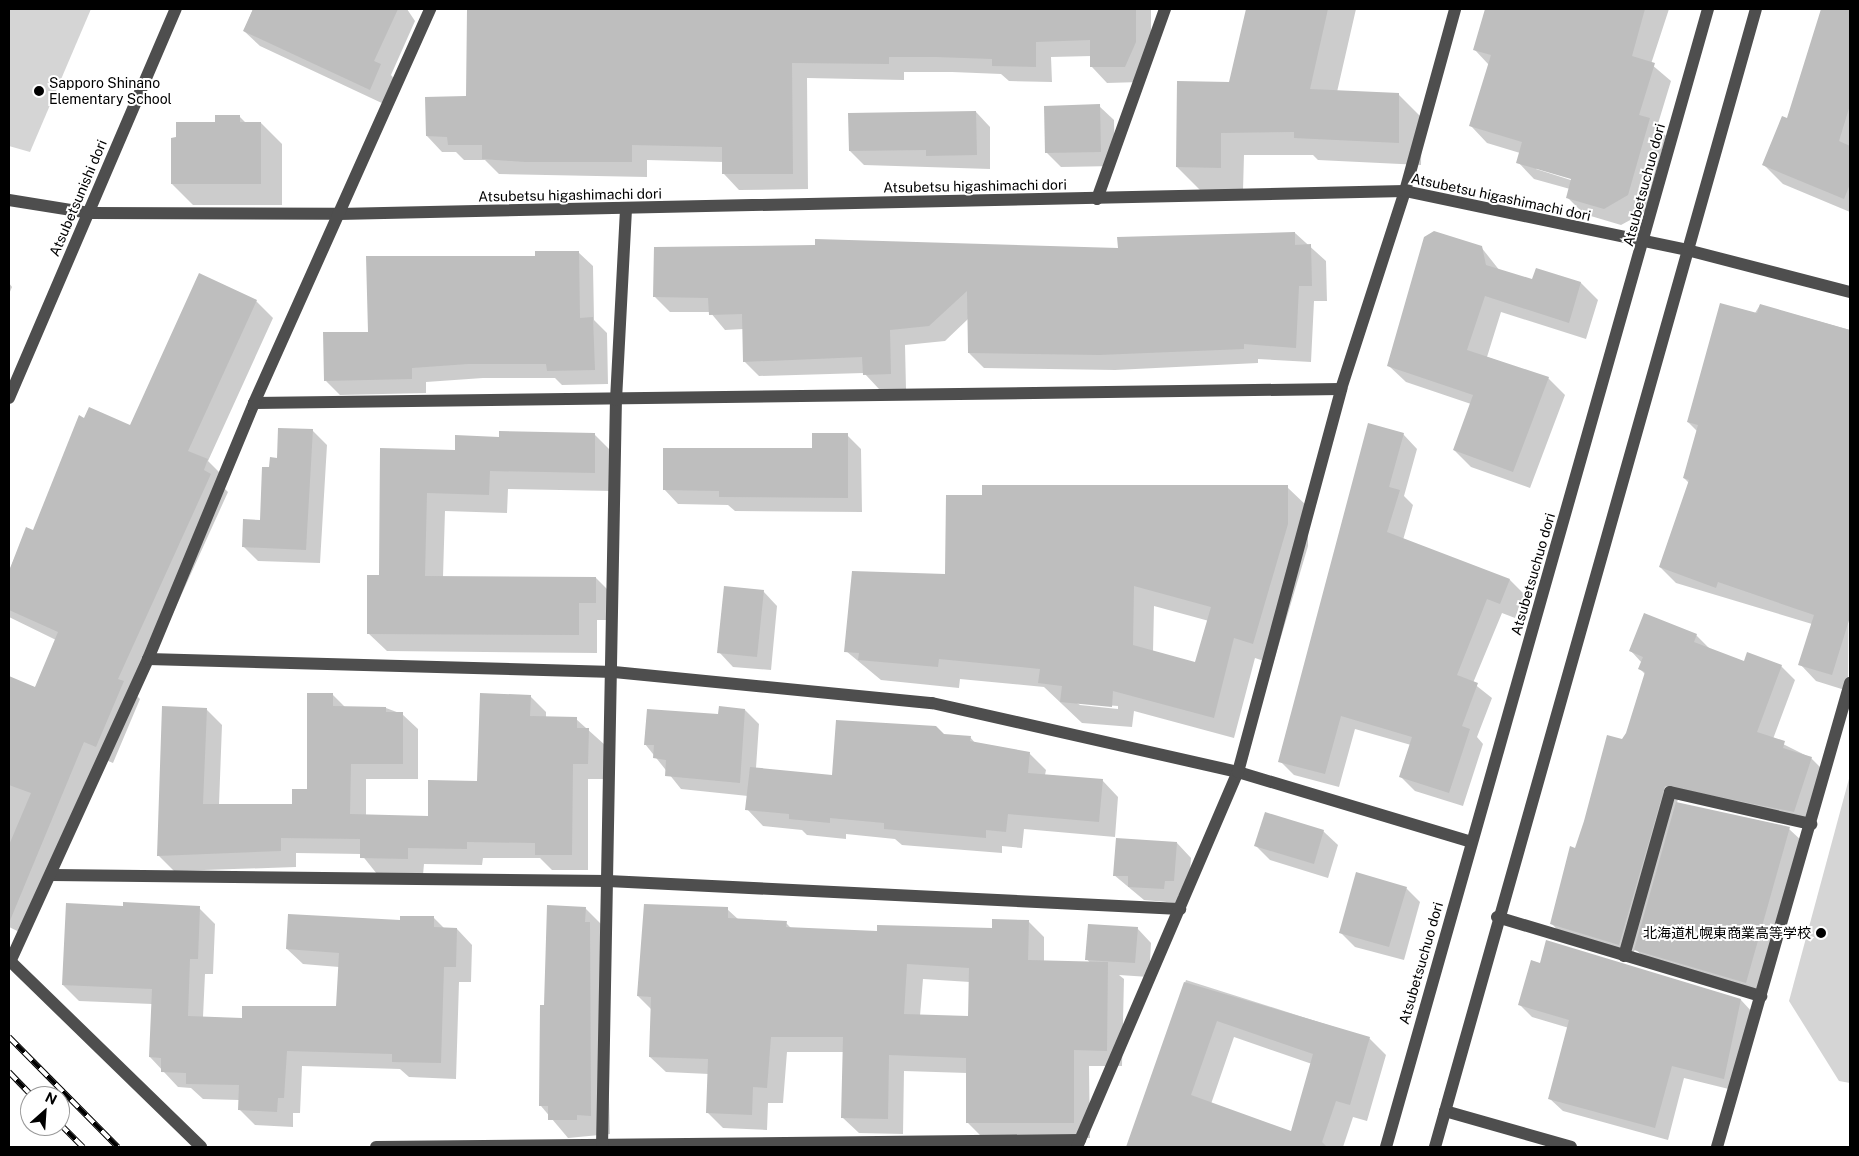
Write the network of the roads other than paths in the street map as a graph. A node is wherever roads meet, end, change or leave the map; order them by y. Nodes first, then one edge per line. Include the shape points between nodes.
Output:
1 (176, 9) edge
2 (430, 9) edge
3 (1165, 9) edge
4 (1454, 9) edge
5 (1708, 9) edge
6 (1756, 9) edge
7 (1405, 191) junction
8 (1097, 199) junction
9 (9, 200) edge
10 (626, 209) junction
11 (89, 212) junction
12 (338, 214) junction
13 (1645, 242) junction
14 (1691, 251) junction
15 (1850, 292) edge
16 (1341, 390) junction
17 (9, 398) edge
18 (616, 400) junction
19 (254, 403) junction
20 (148, 659) junction
21 (614, 672) junction
22 (1850, 682) edge
23 (1238, 772) junction
24 (1811, 824) junction
25 (1471, 842) junction
26 (52, 875) junction
27 (608, 881) junction
28 (1180, 909) junction
29 (1497, 917) junction
30 (1624, 956) junction
31 (10, 961) edge
32 (1761, 996) junction
33 (1445, 1111) junction
34 (1079, 1144) edge
35 (602, 1146) edge
36 (202, 1147) edge
37 (376, 1147) edge
38 (1386, 1147) edge
39 (1435, 1147) edge
40 (1571, 1147) edge
41 (1717, 1147) edge

1 - 11 street, Atsubetsunishi dori
2 - 12 street
3 - 8 street
4 - 7 street
5 - 13 street, Atsubetsuchuo dori
6 - 14 street
7 - 8 street, Atsubetsu higashimachi dori
7 - 13 street, Atsubetsu higashimachi dori
7 - 16 street
8 - 10 street, Atsubetsu higashimachi dori
9 - 11 street, Atsubetsu higashimachi dori
10 - 12 street, Atsubetsu higashimachi dori
10 - 18 street
11 - 12 street, Atsubetsu higashimachi dori
11 - 17 street, Atsubetsunishi dori
12 - 19 street
13 - 14 street, Atsubetsu higashimachi dori
13 - 25 street, Atsubetsuchuo dori
14 - 15 street, Atsubetsu higashimachi dori
14 - 29 street
16 - 18 street
16 - 23 street
18 - 19 street
18 - 21 street
19 - 20 street
20 - 21 street
20 - 26 street
21 - 23 street via 932,703
21 - 27 street
22 - 24 street
23 - 25 street
23 - 28 street
24 - 30 street via 1670,792
24 - 32 street
25 - 38 street, Atsubetsuchuo dori
26 - 27 street
26 - 31 street
27 - 28 street
27 - 35 street
28 - 34 street
29 - 30 street
29 - 33 street
30 - 32 street
31 - 36 street
32 - 41 street
33 - 39 street
33 - 40 street
34 - 35 street
35 - 37 street

